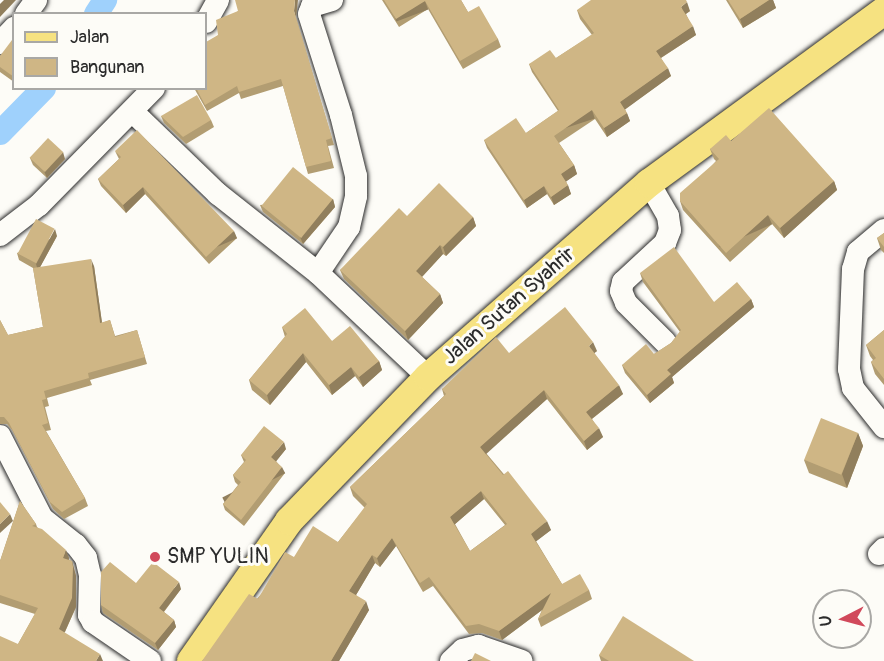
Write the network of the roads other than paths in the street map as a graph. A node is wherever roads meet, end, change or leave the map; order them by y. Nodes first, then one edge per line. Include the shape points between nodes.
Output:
1 (218, 0) edge
2 (332, 0) edge
3 (884, 11) edge
4 (207, 20) edge
5 (12, 30) edge
6 (0, 43) edge
7 (152, 90) edge
8 (134, 113) junction
9 (649, 183) junction
10 (884, 230) edge
11 (0, 235) edge
12 (318, 273) junction
13 (665, 342) dead end
14 (428, 377) junction
15 (884, 427) edge
16 (0, 436) edge
17 (150, 661) edge
18 (191, 661) edge
19 (451, 661) edge
20 (522, 661) edge

1 - 4 street
2 - 12 street via 312,6 309,14 341,115 356,176 356,196 349,227
3 - 9 main road, Jalan Sutan Syahrir
5 - 6 street
7 - 8 street
8 - 11 street via 39,205
8 - 12 street via 218,194
9 - 13 street via 668,216 670,230 665,243 623,282 621,291 626,303
9 - 14 main road, Jalan Sutan Syahrir
10 - 15 street via 858,252 853,269 849,369 853,388
12 - 14 street
14 - 18 main road, Jalan Sutan Syahrir via 289,521
16 - 17 street via 42,518 86,558 90,575 89,615 93,622
19 - 20 street via 463,650 478,646

